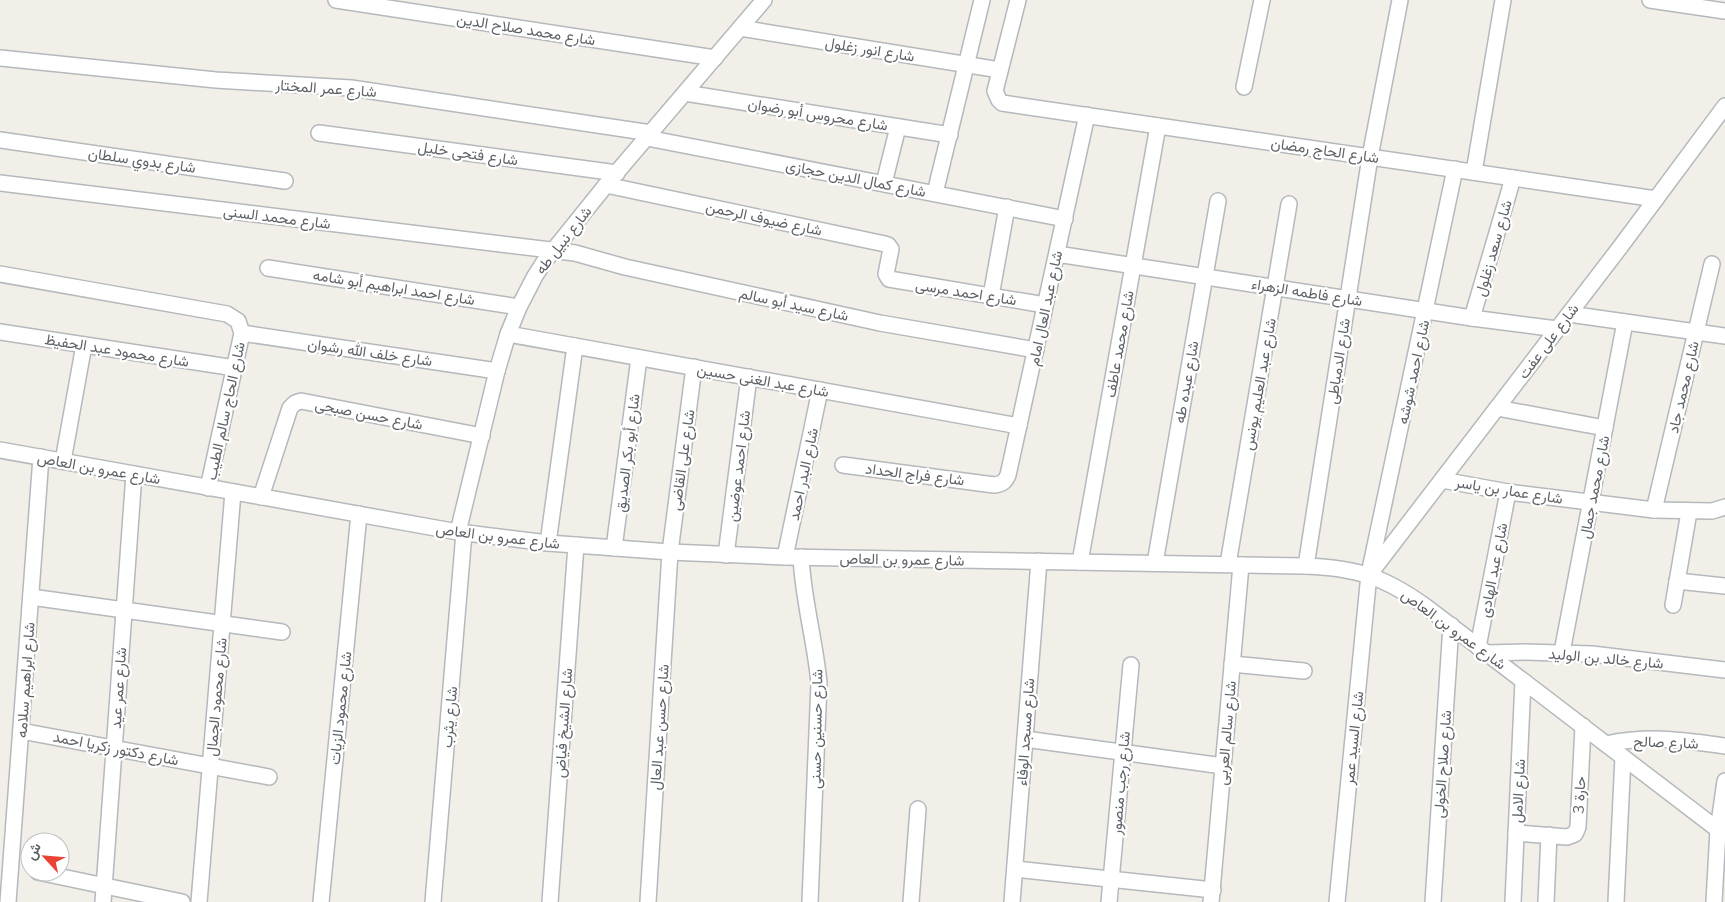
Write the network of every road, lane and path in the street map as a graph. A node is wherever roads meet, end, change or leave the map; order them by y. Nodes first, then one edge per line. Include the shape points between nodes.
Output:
1 (336, 0) edge
2 (764, 0) edge
3 (982, 0) edge
4 (1018, 0) edge
5 (1262, 0) edge
6 (1400, 0) edge
7 (1503, 0) edge
8 (1650, 0) edge
9 (1725, 11) edge
10 (740, 28) junction
11 (0, 58) edge
12 (715, 58) junction
13 (967, 65) junction
14 (1000, 70) junction
15 (1244, 87) dead end
16 (685, 93) junction
17 (1725, 106) edge
18 (1087, 115) junction
19 (1158, 126) junction
20 (898, 127) junction
21 (319, 132) dead end
22 (649, 135) junction
23 (950, 135) junction
24 (0, 140) edge
25 (1370, 157) junction
26 (1455, 169) junction
27 (1474, 172) junction
28 (617, 173) junction
29 (1513, 178) junction
30 (285, 181) dead end
31 (0, 183) edge
32 (884, 183) junction
33 (606, 185) junction
34 (935, 193) junction
35 (1656, 199) junction
36 (1218, 201) dead end
37 (1289, 204) dead end
38 (1008, 207) junction
39 (1064, 219) junction
40 (553, 251) junction
41 (1057, 254) junction
42 (1712, 264) dead end
43 (1133, 266) junction
44 (268, 268) dead end
45 (0, 274) edge
46 (887, 276) joint
47 (1204, 277) junction
48 (1275, 288) junction
49 (991, 296) junction
50 (1348, 299) junction
51 (1046, 305) junction
52 (519, 307) junction
53 (1426, 311) junction
54 (1569, 314) junction
55 (1472, 318) junction
56 (1626, 322) junction
57 (1558, 329) junction
58 (0, 332) edge
59 (1696, 332) junction
60 (242, 333) junction
61 (508, 334) junction
62 (1725, 336) edge
63 (84, 345) junction
64 (575, 346) junction
65 (1036, 350) junction
66 (639, 358) junction
67 (694, 367) junction
68 (235, 368) junction
69 (497, 371) junction
70 (749, 377) junction
71 (820, 390) junction
72 (1497, 408) junction
73 (1019, 426) junction
74 (1605, 428) junction
75 (482, 436) junction
76 (0, 450) edge
77 (41, 457) junction
78 (63, 461) junction
79 (843, 465) dead end
80 (134, 474) junction
81 (1442, 480) junction
82 (986, 484) joint
83 (208, 488) junction
84 (233, 492) junction
85 (1508, 492) junction
86 (261, 497) junction
87 (1591, 502) junction
88 (1725, 507) edge
89 (1654, 510) junction
90 (1689, 512) junction
91 (359, 514) junction
92 (461, 533) junction
93 (548, 542) junction
94 (576, 545) junction
95 (614, 548) junction
96 (670, 552) junction
97 (726, 555) junction
98 (785, 557) junction
99 (801, 557) junction
100 (1039, 561) junction
101 (1080, 562) junction
102 (1155, 563) junction
103 (1234, 565) junction
104 (1306, 566) junction
105 (1369, 574) junction
106 (1677, 581) junction
107 (1725, 586) edge
108 (31, 597) junction
109 (1673, 605) dead end
110 (124, 610) junction
111 (222, 624) junction
112 (1451, 625) junction
113 (282, 632) dead end
114 (1482, 650) junction
115 (1562, 652) junction
116 (1232, 664) junction
117 (1131, 665) dead end
118 (1725, 670) edge
119 (1304, 671) dead end
120 (1523, 681) junction
121 (1583, 726) junction
122 (21, 730) junction
123 (1025, 739) junction
124 (1606, 744) junction
125 (1725, 746) edge
126 (114, 748) junction
127 (1122, 752) junction
128 (1623, 757) junction
129 (210, 766) junction
130 (1223, 766) junction
131 (269, 777) dead end
132 (1725, 781) edge
133 (918, 809) dead end
134 (1722, 832) edge
135 (1516, 833) junction
136 (1550, 835) junction
137 (11, 866) junction
138 (20, 868) edge
139 (1015, 869) junction
140 (70, 879) edge
141 (1111, 879) junction
142 (104, 886) junction
143 (1212, 896) edge
144 (8, 902) edge
145 (103, 902) edge
146 (182, 902) edge
147 (199, 902) edge
148 (320, 902) edge
149 (433, 902) edge
150 (550, 902) edge
151 (648, 902) edge
152 (810, 902) edge
153 (911, 902) edge
154 (1012, 902) edge
155 (1109, 902) edge
156 (1336, 902) edge
157 (1433, 902) edge
158 (1513, 902) edge
159 (1546, 902) edge
160 (1616, 902) edge
161 (1714, 902) edge

1 - 12 street, شارع محمد صلاح الدين
2 - 10 street, شارع نبيل طه
3 - 13 street
4 - 14 street
5 - 15 street
6 - 25 street, شارع الدمياطى
7 - 27 street
8 - 9 street
10 - 12 street, شارع نبيل طه
10 - 13 street, شارع انور زغلول
11 - 22 street, شارع عمر المختار via 216,80 351,88
12 - 16 street, شارع نبيل طه
13 - 14 street, شارع انور زغلول
13 - 23 street
14 - 18 street, شارع الحاج رمضان via 995,91 1002,102
16 - 20 street, شارع محروس أبو رضوان
16 - 22 street, شارع نبيل طه
17 - 35 street, شارع على عفت
18 - 19 street, شارع الحاج رمضان
18 - 39 street, شارع عبد العال امام
19 - 25 street, شارع الحاج رمضان
19 - 43 street, شارع محمد عاطف
20 - 23 street, شارع محروس أبو رضوان
20 - 32 street
21 - 28 street, شارع فتحى خليل
22 - 28 street, شارع نبيل طه
22 - 32 street, شارع كمال الدين حجازى
23 - 34 street
24 - 30 street, شارع بدوي سلطان
25 - 26 street, شارع الحاج رمضان
25 - 50 street, شارع الدمياطى
26 - 27 street, شارع الحاج رمضان
26 - 53 street, شارع احمد شوشه
27 - 29 street, شارع الحاج رمضان
28 - 33 street, شارع نبيل طه
29 - 35 street, شارع الحاج رمضان
29 - 55 street, شارع سعد زغلول
31 - 40 street, شارع محمد السنى
32 - 34 street, شارع كمال الدين حجازى
33 - 40 street, شارع نبيل طه
33 - 46 street, شارع ضيوف الرحمن via 885,244 891,250
34 - 38 street, شارع كمال الدين حجازى
35 - 54 street, شارع على عفت
36 - 47 street, شارع عبده طه
37 - 48 street, شارع عبد العليم يونس
38 - 39 street, شارع كمال الدين حجازى
38 - 49 street
39 - 41 street, شارع عبد العال امام
40 - 52 street, شارع نبيل طه via 534,276
40 - 65 street, شارع سيد أبو سالم via 575,253 624,267 880,323
41 - 43 street, شارع فاطمه الزهراء
41 - 51 street, شارع عبد العال امام
42 - 59 street, شارع محمد جاد
43 - 47 street, شارع فاطمه الزهراء
43 - 101 street, شارع محمد عاطف
44 - 52 street, شارع احمد ابراهيم أبو شامه
45 - 60 street via 227,314 238,320
46 - 49 street, شارع احمد مرسى
47 - 48 street, شارع فاطمه الزهراء
47 - 102 street, شارع عبده طه
48 - 50 street, شارع فاطمه الزهراء
48 - 103 street, شارع عبد العليم يونس
49 - 51 street, شارع احمد مرسى
50 - 53 street, شارع فاطمه الزهراء
50 - 104 street, شارع الدمياطى
51 - 65 street, شارع عبد العال امام
52 - 61 street, شارع نبيل طه
53 - 55 street, شارع فاطمه الزهراء
53 - 105 street, شارع احمد شوشه
54 - 56 street
54 - 57 street, شارع على عفت
55 - 57 street, شارع فاطمه الزهراء
56 - 59 street
56 - 74 street, شارع محمد جمال
57 - 72 street, شارع على عفت
58 - 63 street, شارع محمود عبد الحفيظ
59 - 62 street
59 - 89 street, شارع محمد جاد
60 - 68 street, شارع الحاج سالم الطيب
60 - 69 street, شارع خلف الله رشوان
61 - 64 street, شارع عبد الغنى حسين
61 - 69 street, شارع نبيل طه
63 - 68 street, شارع محمود عبد الحفيظ
63 - 78 street
64 - 66 street, شارع عبد الغنى حسين
64 - 93 street
65 - 73 street, شارع عبد العال امام
66 - 67 street, شارع عبد الغنى حسين
66 - 95 street, شارع أبو بكر الصديق
67 - 70 street, شارع عبد الغنى حسين
67 - 96 street, شارع على القاضى
68 - 83 street, شارع الحاج سالم الطيب
69 - 75 street, شارع نبيل طه
70 - 71 street, شارع عبد الغنى حسين
70 - 97 street, شارع احمد عوضين
71 - 73 street, شارع عبد الغنى حسين
71 - 98 street, شارع البدر احمد
72 - 74 street
72 - 81 street, شارع على عفت
73 - 82 street, شارع عبد العال امام via 1005,481
74 - 87 street, شارع محمد جمال
75 - 86 street, شارع حسن صبحى via 302,401 290,408
75 - 92 street, شارع نبيل طه
76 - 77 street, شارع عمرو بن العاص
77 - 78 street, شارع عمرو بن العاص
77 - 108 street, شارع ابراهيم سلامه
78 - 80 street, شارع عمرو بن العاص
79 - 82 street, شارع فراج الحداد
80 - 83 street, شارع عمرو بن العاص
80 - 110 street, شارع عمر عيد
81 - 85 street, شارع عمار بن ياسر
81 - 105 street, شارع على عفت
83 - 84 street, شارع عمرو بن العاص
84 - 86 street, شارع عمرو بن العاص
84 - 111 street, شارع محمود الجمال
85 - 87 street, شارع عمار بن ياسر
85 - 114 street, شارع عبد الهادى
86 - 91 street, شارع عمرو بن العاص
87 - 89 street, شارع عمار بن ياسر
87 - 115 street, شارع محمد جمال
88 - 90 street, شارع عمار بن ياسر
89 - 90 street, شارع عمار بن ياسر
90 - 106 street
91 - 92 street, شارع عمرو بن العاص
91 - 148 street, شارع محمود الزيات
92 - 93 street, شارع عمرو بن العاص
92 - 149 street, شارع يثرب
93 - 94 street, شارع عمرو بن العاص
94 - 95 street, شارع عمرو بن العاص
94 - 150 street, شارع الشيخ فياض
95 - 96 street, شارع عمرو بن العاص
96 - 97 street, شارع عمرو بن العاص
96 - 151 street, شارع حسن عبد العال
97 - 98 street, شارع عمرو بن العاص
98 - 99 street, شارع عمرو بن العاص
99 - 100 street, شارع عمرو بن العاص
99 - 152 street, شارع حسنين حسنى via 819,683
100 - 101 street, شارع عمرو بن العاص
100 - 123 street, شارع مسجد الوفاء
101 - 102 street, شارع عمرو بن العاص
102 - 103 street, شارع عمرو بن العاص
103 - 104 street, شارع عمرو بن العاص
103 - 116 street, شارع سالم العربى
104 - 105 street, شارع عمرو بن العاص via 1334,567
105 - 112 street, شارع عمرو بن العاص via 1405,592
105 - 156 street, شارع السيد عمر
106 - 107 street
106 - 109 street
108 - 110 street
108 - 122 street, شارع ابراهيم سلامه
110 - 111 street
110 - 126 street, شارع عمر عيد
111 - 113 street
111 - 129 street, شارع محمود الجمال
112 - 114 street, شارع عمرو بن العاص
112 - 157 street, شارع صلاح الخولى
114 - 115 street, شارع خالد بن الوليد
114 - 120 street, شارع عمرو بن العاص
115 - 118 street, شارع خالد بن الوليد
116 - 119 street
116 - 130 street, شارع سالم العربى
117 - 127 street, شارع رجب منصور
120 - 121 street, شارع عمرو بن العاص
120 - 135 street, شارع الامل
121 - 124 street, شارع عمرو بن العاص
121 - 136 street, حارة 3 via 1577,830 1572,836
122 - 126 street, شارع دكتور زكريا احمد
122 - 137 street, شارع ابراهيم سلامه
123 - 127 street
123 - 139 street, شارع مسجد الوفاء
124 - 125 street, شارع صالح via 1655,738
124 - 128 street, شارع عمرو بن العاص
126 - 129 street, شارع دكتور زكريا احمد
126 - 142 street, شارع عمر عيد
127 - 130 street
127 - 141 street, شارع رجب منصور
128 - 134 street, شارع عمرو بن العاص
128 - 160 street
129 - 131 street, شارع دكتور زكريا احمد
129 - 147 street, شارع محمود الجمال
130 - 143 street, شارع سالم العربى
132 - 134 street
133 - 153 street
134 - 161 street
135 - 136 street, حارة 3
135 - 158 street, شارع الامل
136 - 159 street
137 - 138 street
137 - 144 street, شارع ابراهيم سلامه
139 - 141 street
139 - 154 street, شارع مسجد الوفاء
140 - 142 street
141 - 143 street
141 - 155 street, شارع رجب منصور
142 - 145 street, شارع عمر عيد
142 - 146 street

